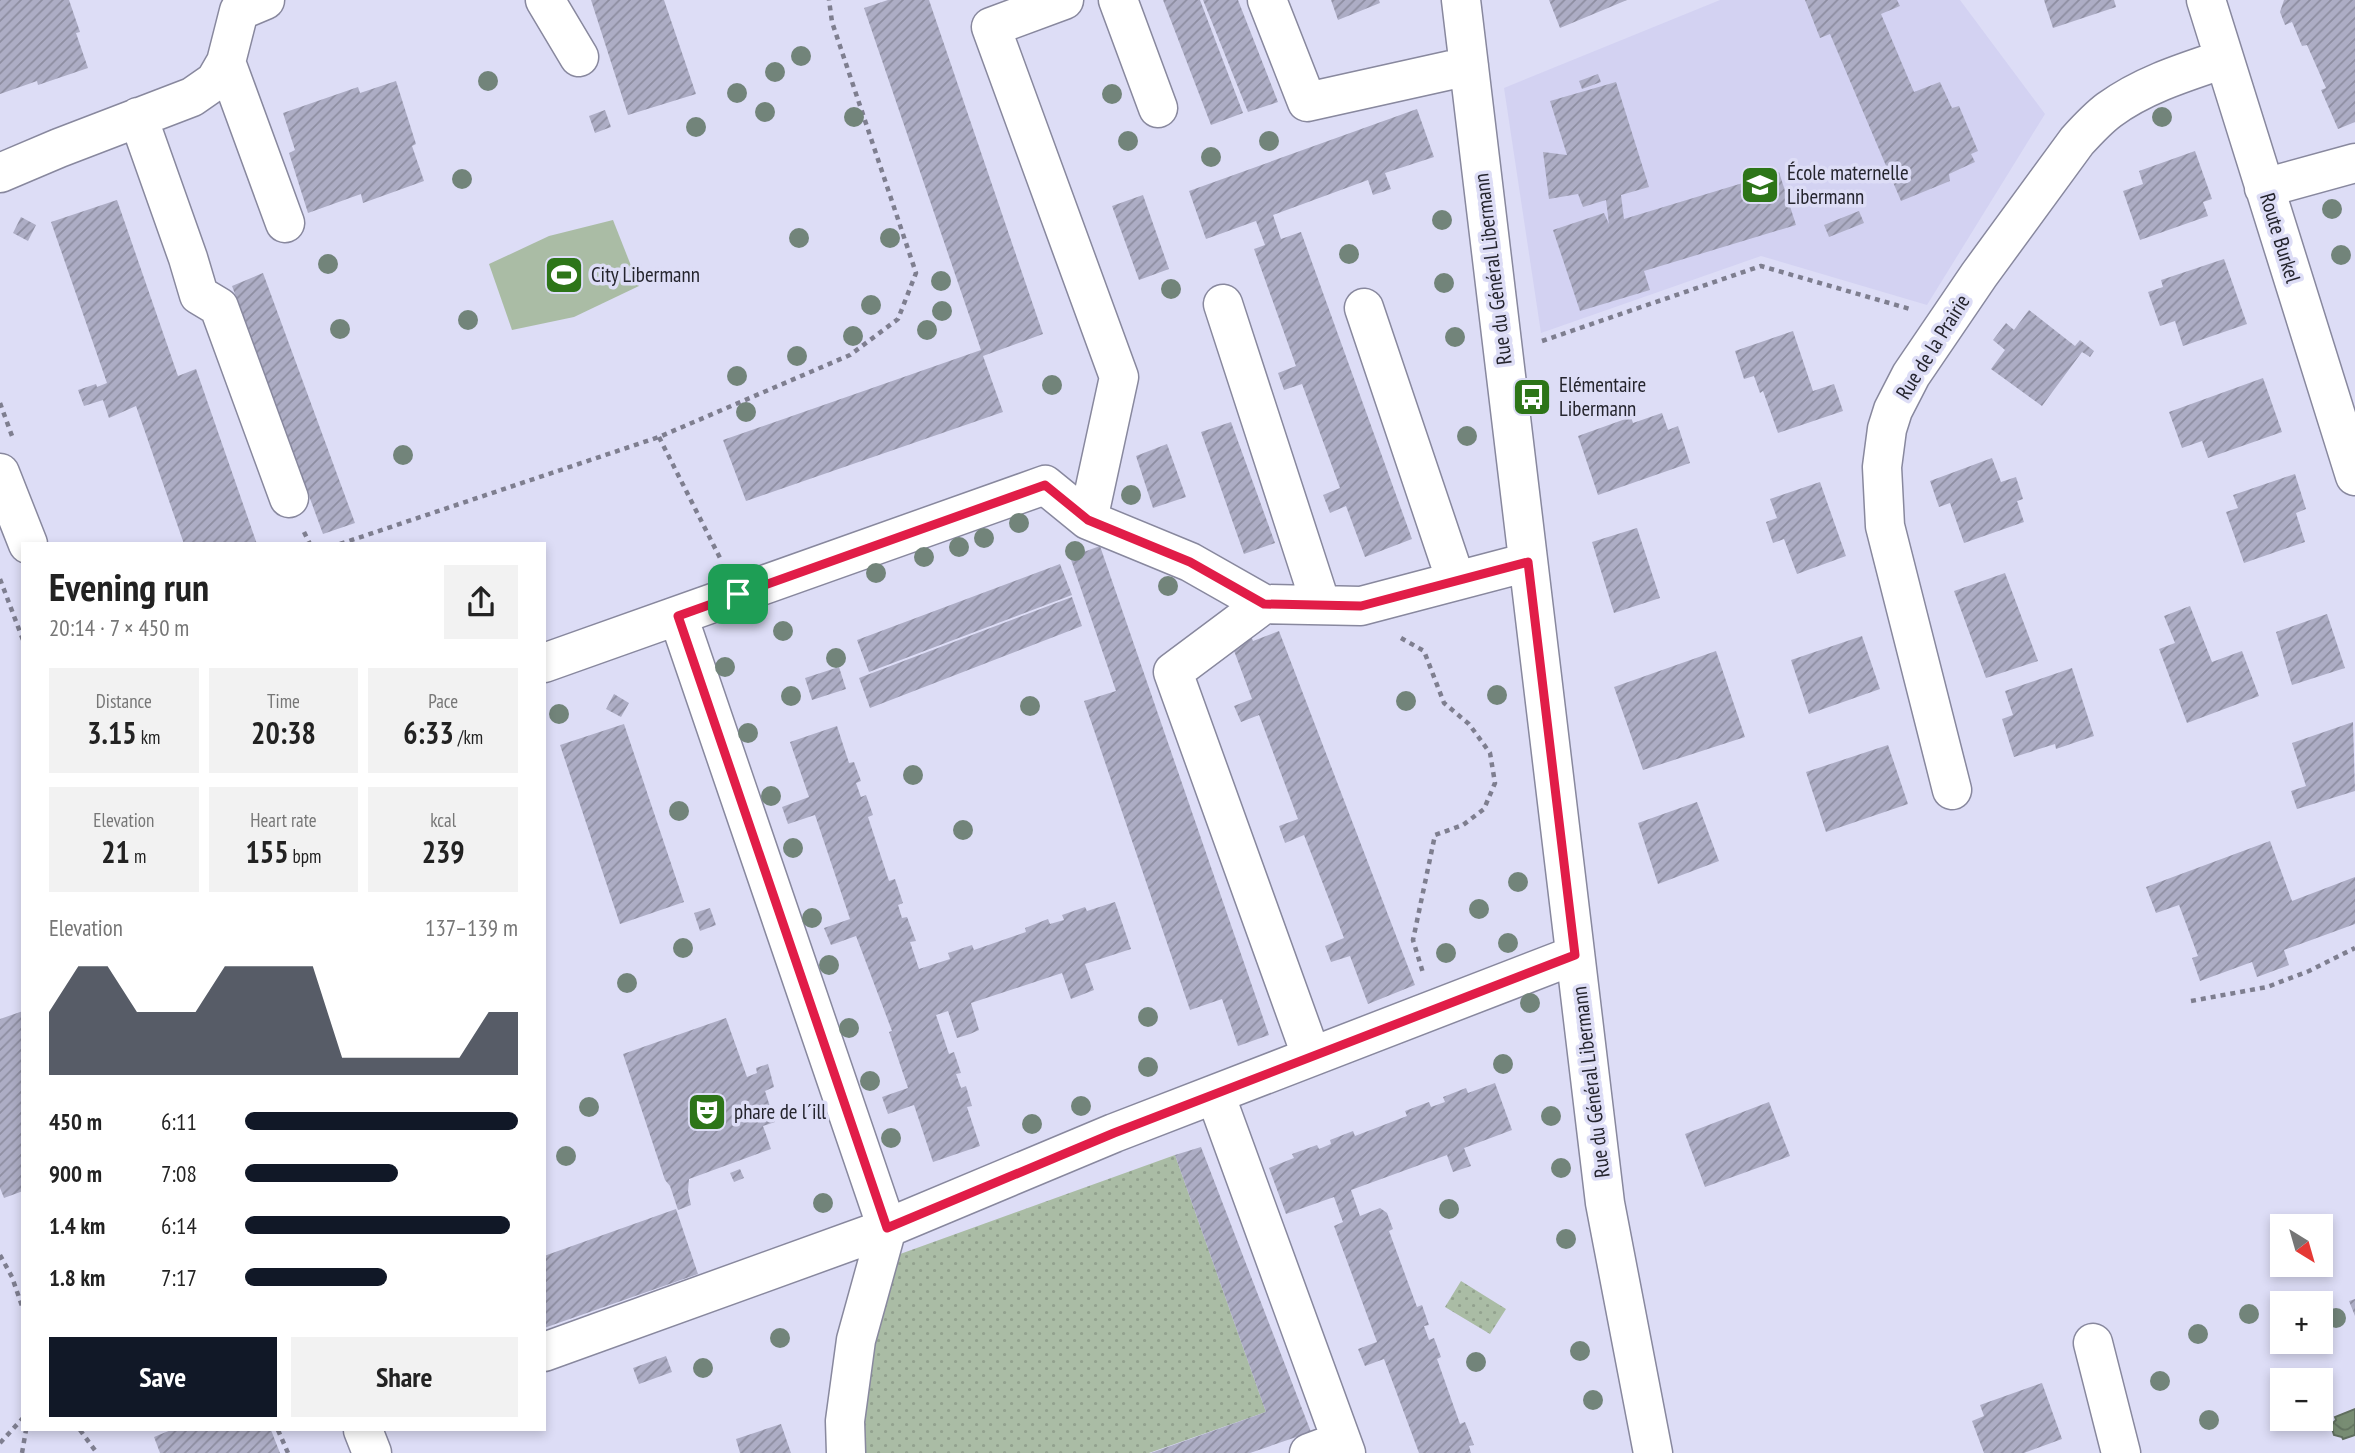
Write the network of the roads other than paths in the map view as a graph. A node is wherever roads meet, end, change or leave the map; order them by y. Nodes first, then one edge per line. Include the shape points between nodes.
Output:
1 (265, 0) edge
2 (545, 0) edge
3 (1064, 0) edge
4 (1118, 0) edge
5 (1266, 0) edge
6 (1461, 0) edge
7 (2206, 0) edge
8 (579, 57) dead end
9 (2224, 59) junction
10 (226, 62) junction
11 (1469, 66) junction
12 (1158, 108) dead end
13 (138, 117) junction
14 (2355, 163) edge
15 (0, 173) edge
16 (2264, 188) junction
17 (285, 222) dead end
18 (1223, 304) dead end
19 (1364, 307) dead end
20 (2348, 429) edge
21 (0, 473) edge
22 (2355, 476) edge
23 (289, 498) dead end
24 (1088, 520) junction
25 (27, 542) edge
26 (1528, 562) junction
27 (1456, 581) junction
28 (1264, 604) junction
29 (1321, 605) junction
30 (678, 616) junction
31 (546, 662) edge
32 (1952, 790) dead end
33 (1575, 955) junction
34 (1311, 1055) junction
35 (1215, 1094) junction
36 (887, 1228) junction
37 (2093, 1343) dead end
38 (546, 1351) edge
39 (362, 1431) edge
40 (1332, 1449) edge
41 (372, 1453) edge
42 (846, 1453) edge
43 (1653, 1453) edge
44 (2121, 1453) edge

1 - 10 street via 239,11
2 - 8 street
3 - 24 street via 991,27 1119,377
4 - 12 street
5 - 11 street via 1307,102
6 - 11 street, Rue du Général Libermann
7 - 9 street, Route Burkel
9 - 16 street, Route Burkel
9 - 32 street, Rue de la Prairie via 2128,98 2077,141 1948,319 1893,410 1882,467 1885,526
10 - 13 street via 215,81 192,97
10 - 17 street
11 - 26 street, Rue du Général Libermann
13 - 15 street
13 - 23 street via 199,295 219,307
14 - 16 street
16 - 20 street, Route Burkel
18 - 29 street
19 - 27 street
20 - 22 street, Route Burkel
21 - 25 street
24 - 28 street via 1190,562
24 - 30 street via 1045,485
26 - 27 street
26 - 33 street, Rue du Général Libermann
27 - 29 street via 1361,606
28 - 29 street
28 - 34 street via 1173,673
30 - 31 street
30 - 36 street
33 - 34 street
33 - 43 street, Rue du Général Libermann via 1605,1203
34 - 35 street
35 - 36 street
35 - 40 street
36 - 38 street
36 - 42 street via 856,1340 845,1421
37 - 44 street
39 - 41 street

